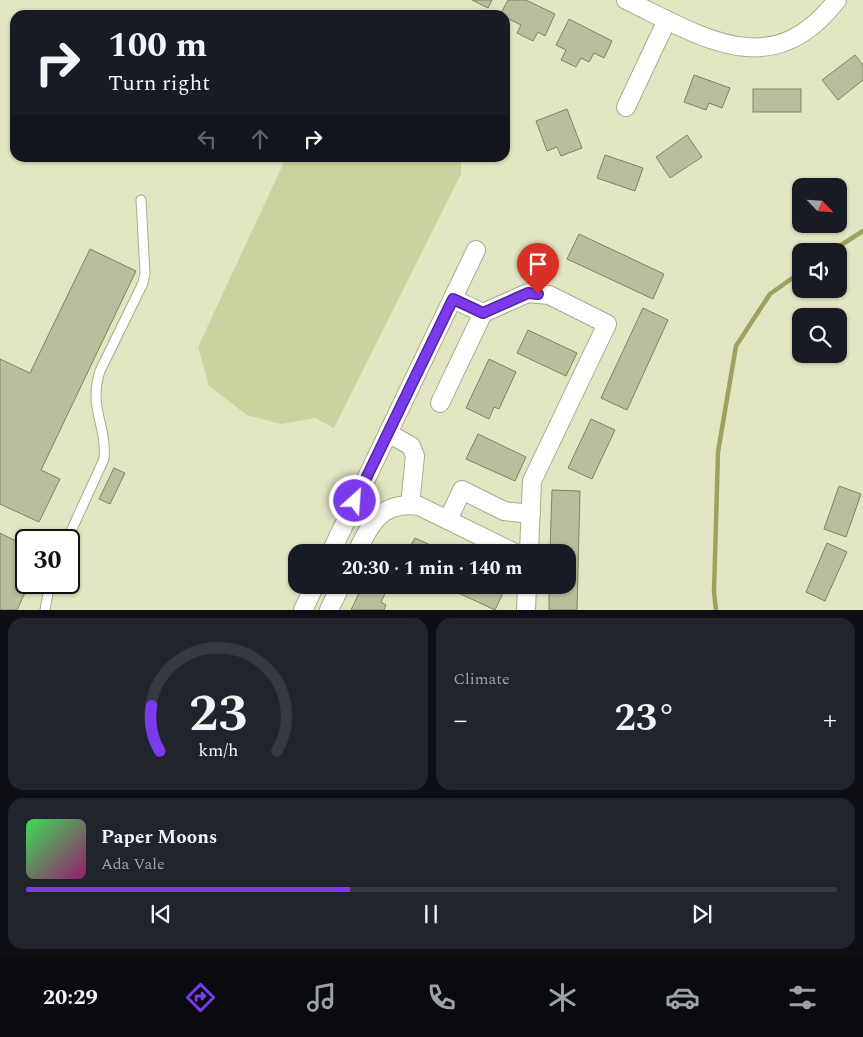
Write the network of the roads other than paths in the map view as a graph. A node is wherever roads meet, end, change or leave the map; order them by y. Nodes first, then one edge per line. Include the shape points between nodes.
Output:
1 (626, 0) edge
2 (837, 0) edge
3 (667, 20) junction
4 (626, 107) dead end
5 (141, 200) dead end
6 (476, 250) dead end
7 (453, 299) junction
8 (483, 313) junction
9 (440, 404) dead end
10 (388, 433) junction
11 (410, 504) junction
12 (530, 514) junction
13 (448, 520) junction
14 (72, 529) edge
15 (335, 544) edge
16 (361, 544) edge
17 (497, 544) edge
18 (529, 544) edge
19 (48, 594) edge
20 (311, 594) edge
21 (337, 594) edge
22 (527, 594) edge
23 (45, 610) edge
24 (303, 610) edge
25 (329, 610) edge
26 (526, 610) edge

1 - 3 street
2 - 3 street via 814,26 796,39 758,48 712,40
3 - 4 street
5 - 14 lane via 144,284 95,385 94,397 105,445 104,459
6 - 7 street
7 - 8 street
7 - 10 street
8 - 9 street
8 - 12 street via 528,293 549,295 607,324 532,481
10 - 11 street via 411,446 415,456
10 - 15 street
11 - 13 street
11 - 16 street via 401,503 388,509 372,522
12 - 13 street via 504,511 462,490
12 - 18 street
13 - 17 street
19 - 23 lane
20 - 24 street
21 - 25 street
22 - 26 street

